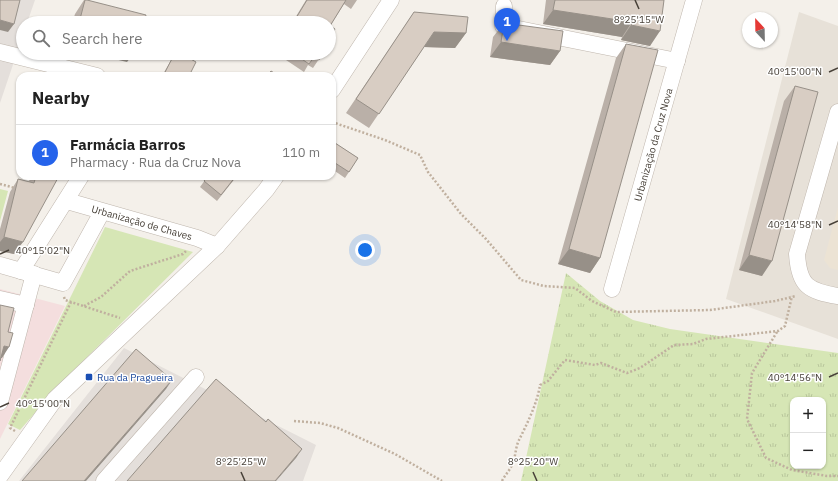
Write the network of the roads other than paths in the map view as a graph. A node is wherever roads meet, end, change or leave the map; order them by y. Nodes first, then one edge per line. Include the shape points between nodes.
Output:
1 (391, 0) edge
2 (694, 0) edge
3 (504, 6) dead end
4 (0, 52) edge
5 (16, 56) edge
6 (32, 60) edge
7 (677, 61) junction
8 (81, 72) edge
9 (336, 84) edge
10 (837, 120) edge
11 (79, 180) edge
12 (273, 180) edge
13 (67, 201) junction
14 (102, 212) junction
15 (217, 246) junction
16 (0, 265) edge
17 (28, 272) junction
18 (612, 289) dead end
19 (838, 296) edge
20 (0, 299) edge
21 (26, 305) junction
22 (196, 378) dead end
23 (0, 402) edge
24 (0, 476) edge
25 (104, 481) edge

1 - 9 street
2 - 7 street, Urbanização da Cruz Nova
3 - 7 street via 503,26
4 - 5 street
6 - 8 street
7 - 18 street, Urbanização da Cruz Nova
10 - 19 street via 797,254 798,268 802,279 809,287 818,293
11 - 13 street
12 - 15 street
13 - 14 street, Urbanização de Chaves
13 - 17 street
14 - 15 street, Urbanização de Chaves via 197,238
14 - 17 street via 63,283
15 - 24 street via 55,399
16 - 17 street
17 - 21 street
20 - 21 street
21 - 23 street
22 - 25 street

